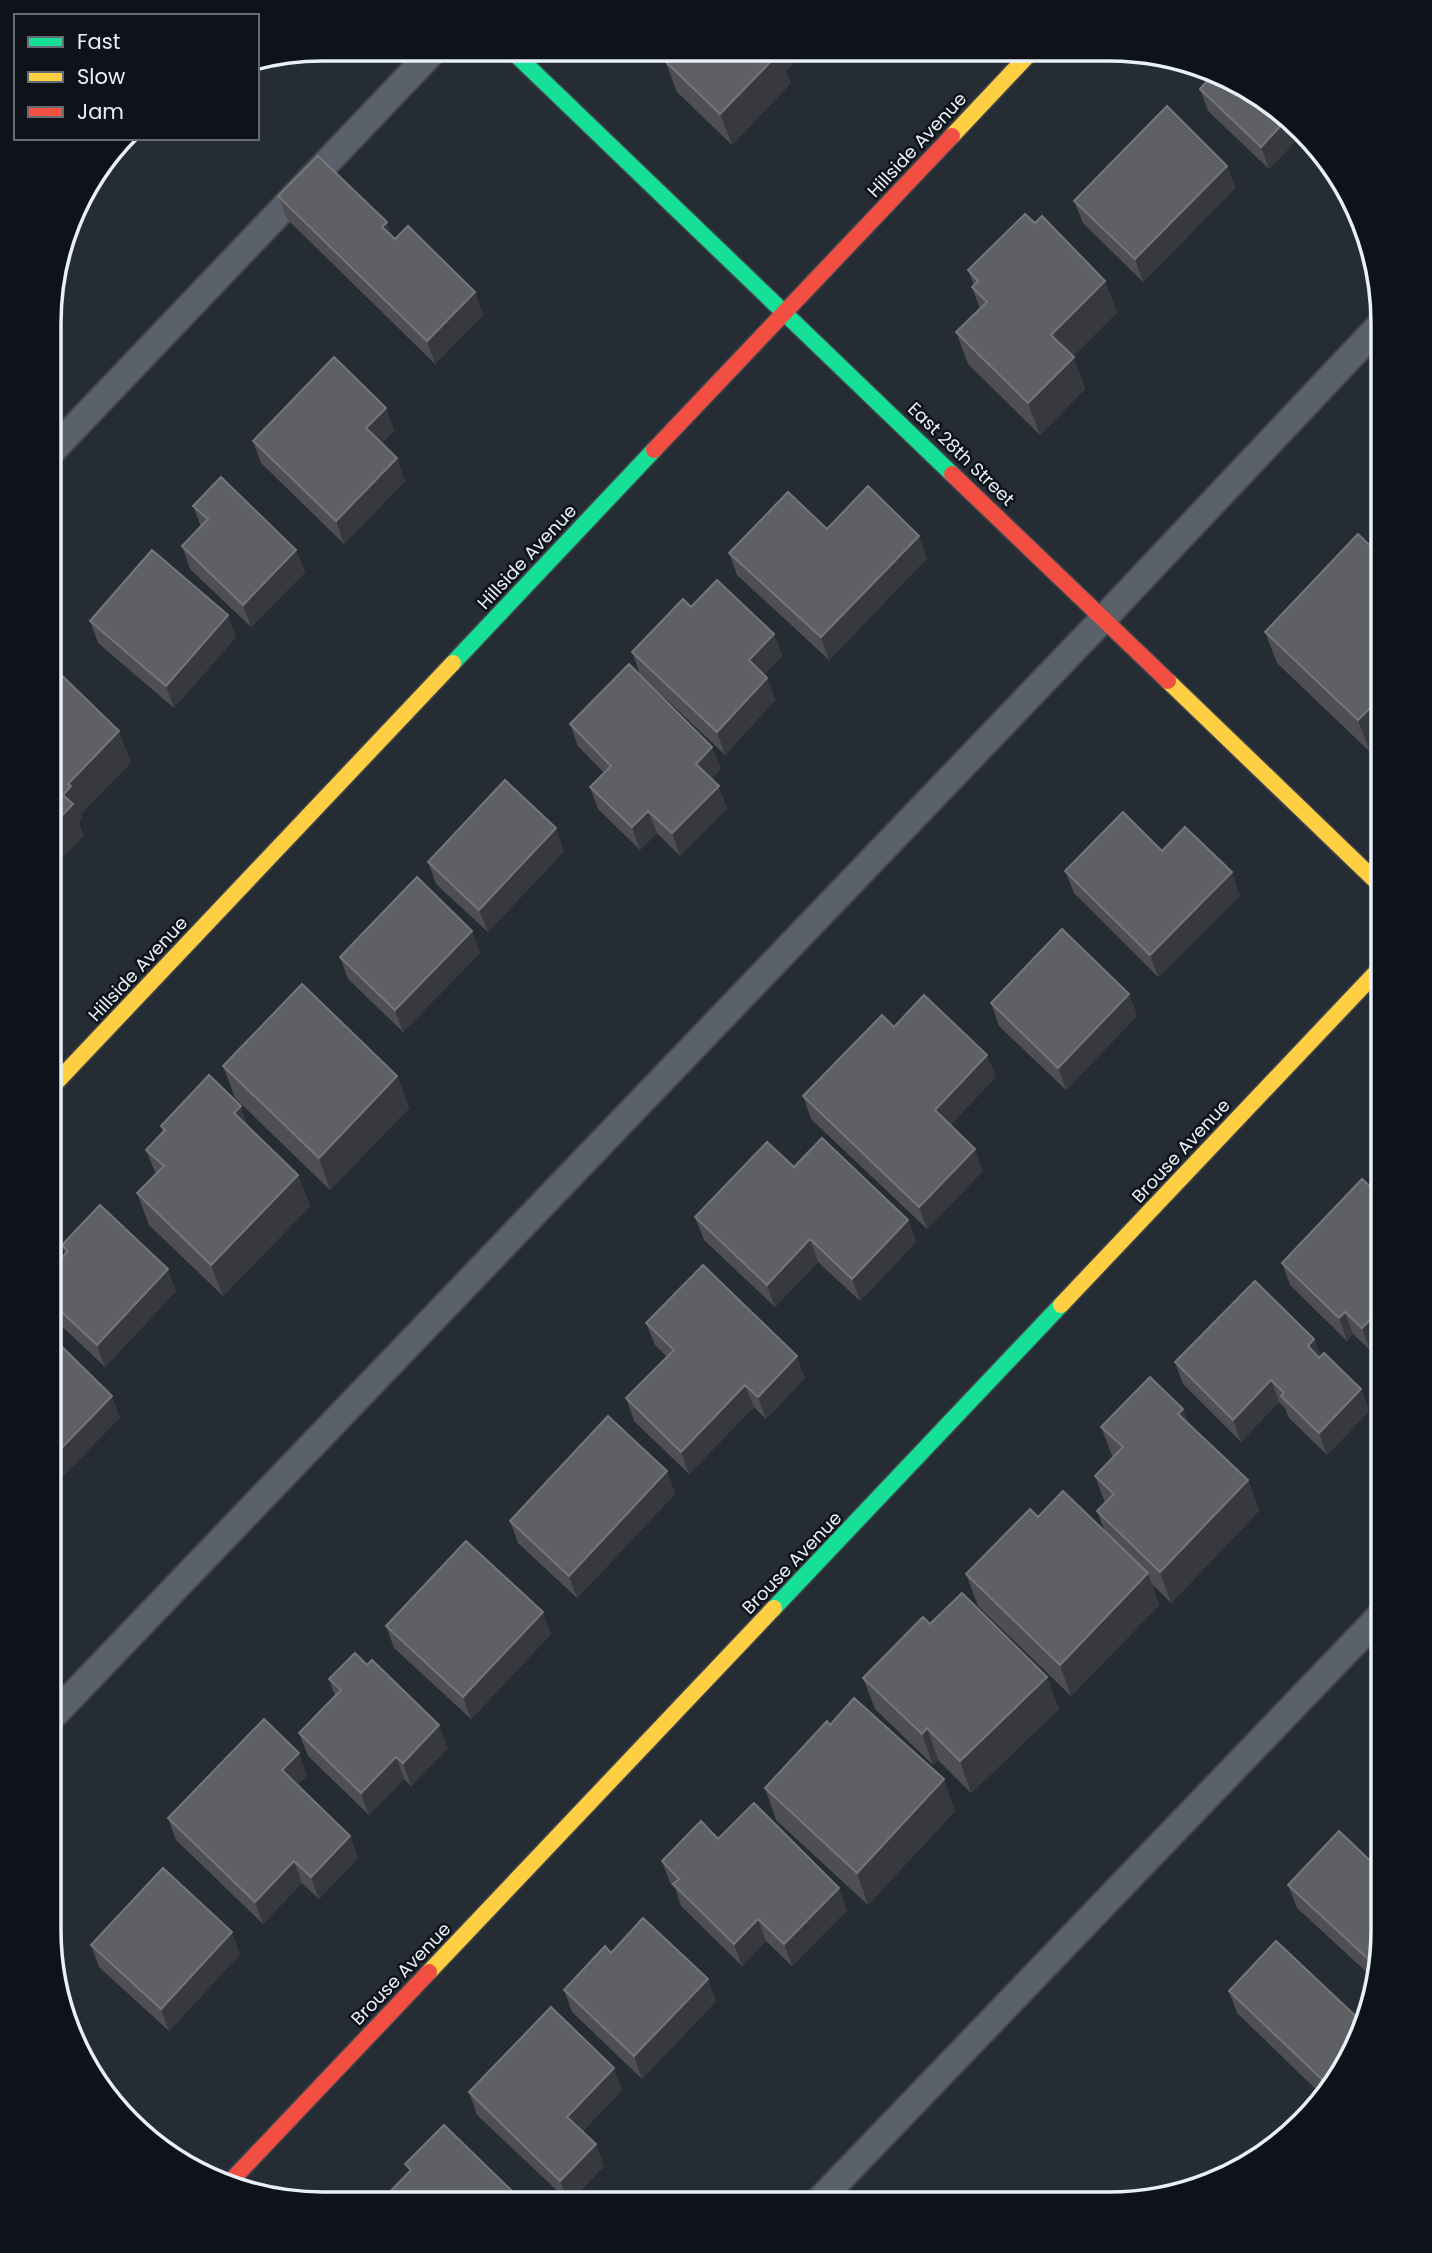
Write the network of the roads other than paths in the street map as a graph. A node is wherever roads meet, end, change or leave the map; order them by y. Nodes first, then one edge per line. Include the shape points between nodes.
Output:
1 (424, 61) edge
2 (523, 61) edge
3 (1023, 61) edge
4 (786, 311) junction
5 (1371, 334) edge
6 (61, 442) edge
7 (1104, 618) junction
8 (1371, 876) edge
9 (1371, 978) edge
10 (61, 1077) edge
11 (1371, 1624) edge
12 (61, 1707) edge
13 (235, 2177) edge
14 (827, 2192) edge

1 - 6 lane
2 - 4 street, East 28th Street
3 - 4 street, Hillside Avenue
4 - 7 street, East 28th Street
4 - 10 street, Hillside Avenue
5 - 7 lane
7 - 8 street, East 28th Street
7 - 12 lane
9 - 13 street, Brouse Avenue
11 - 14 lane

